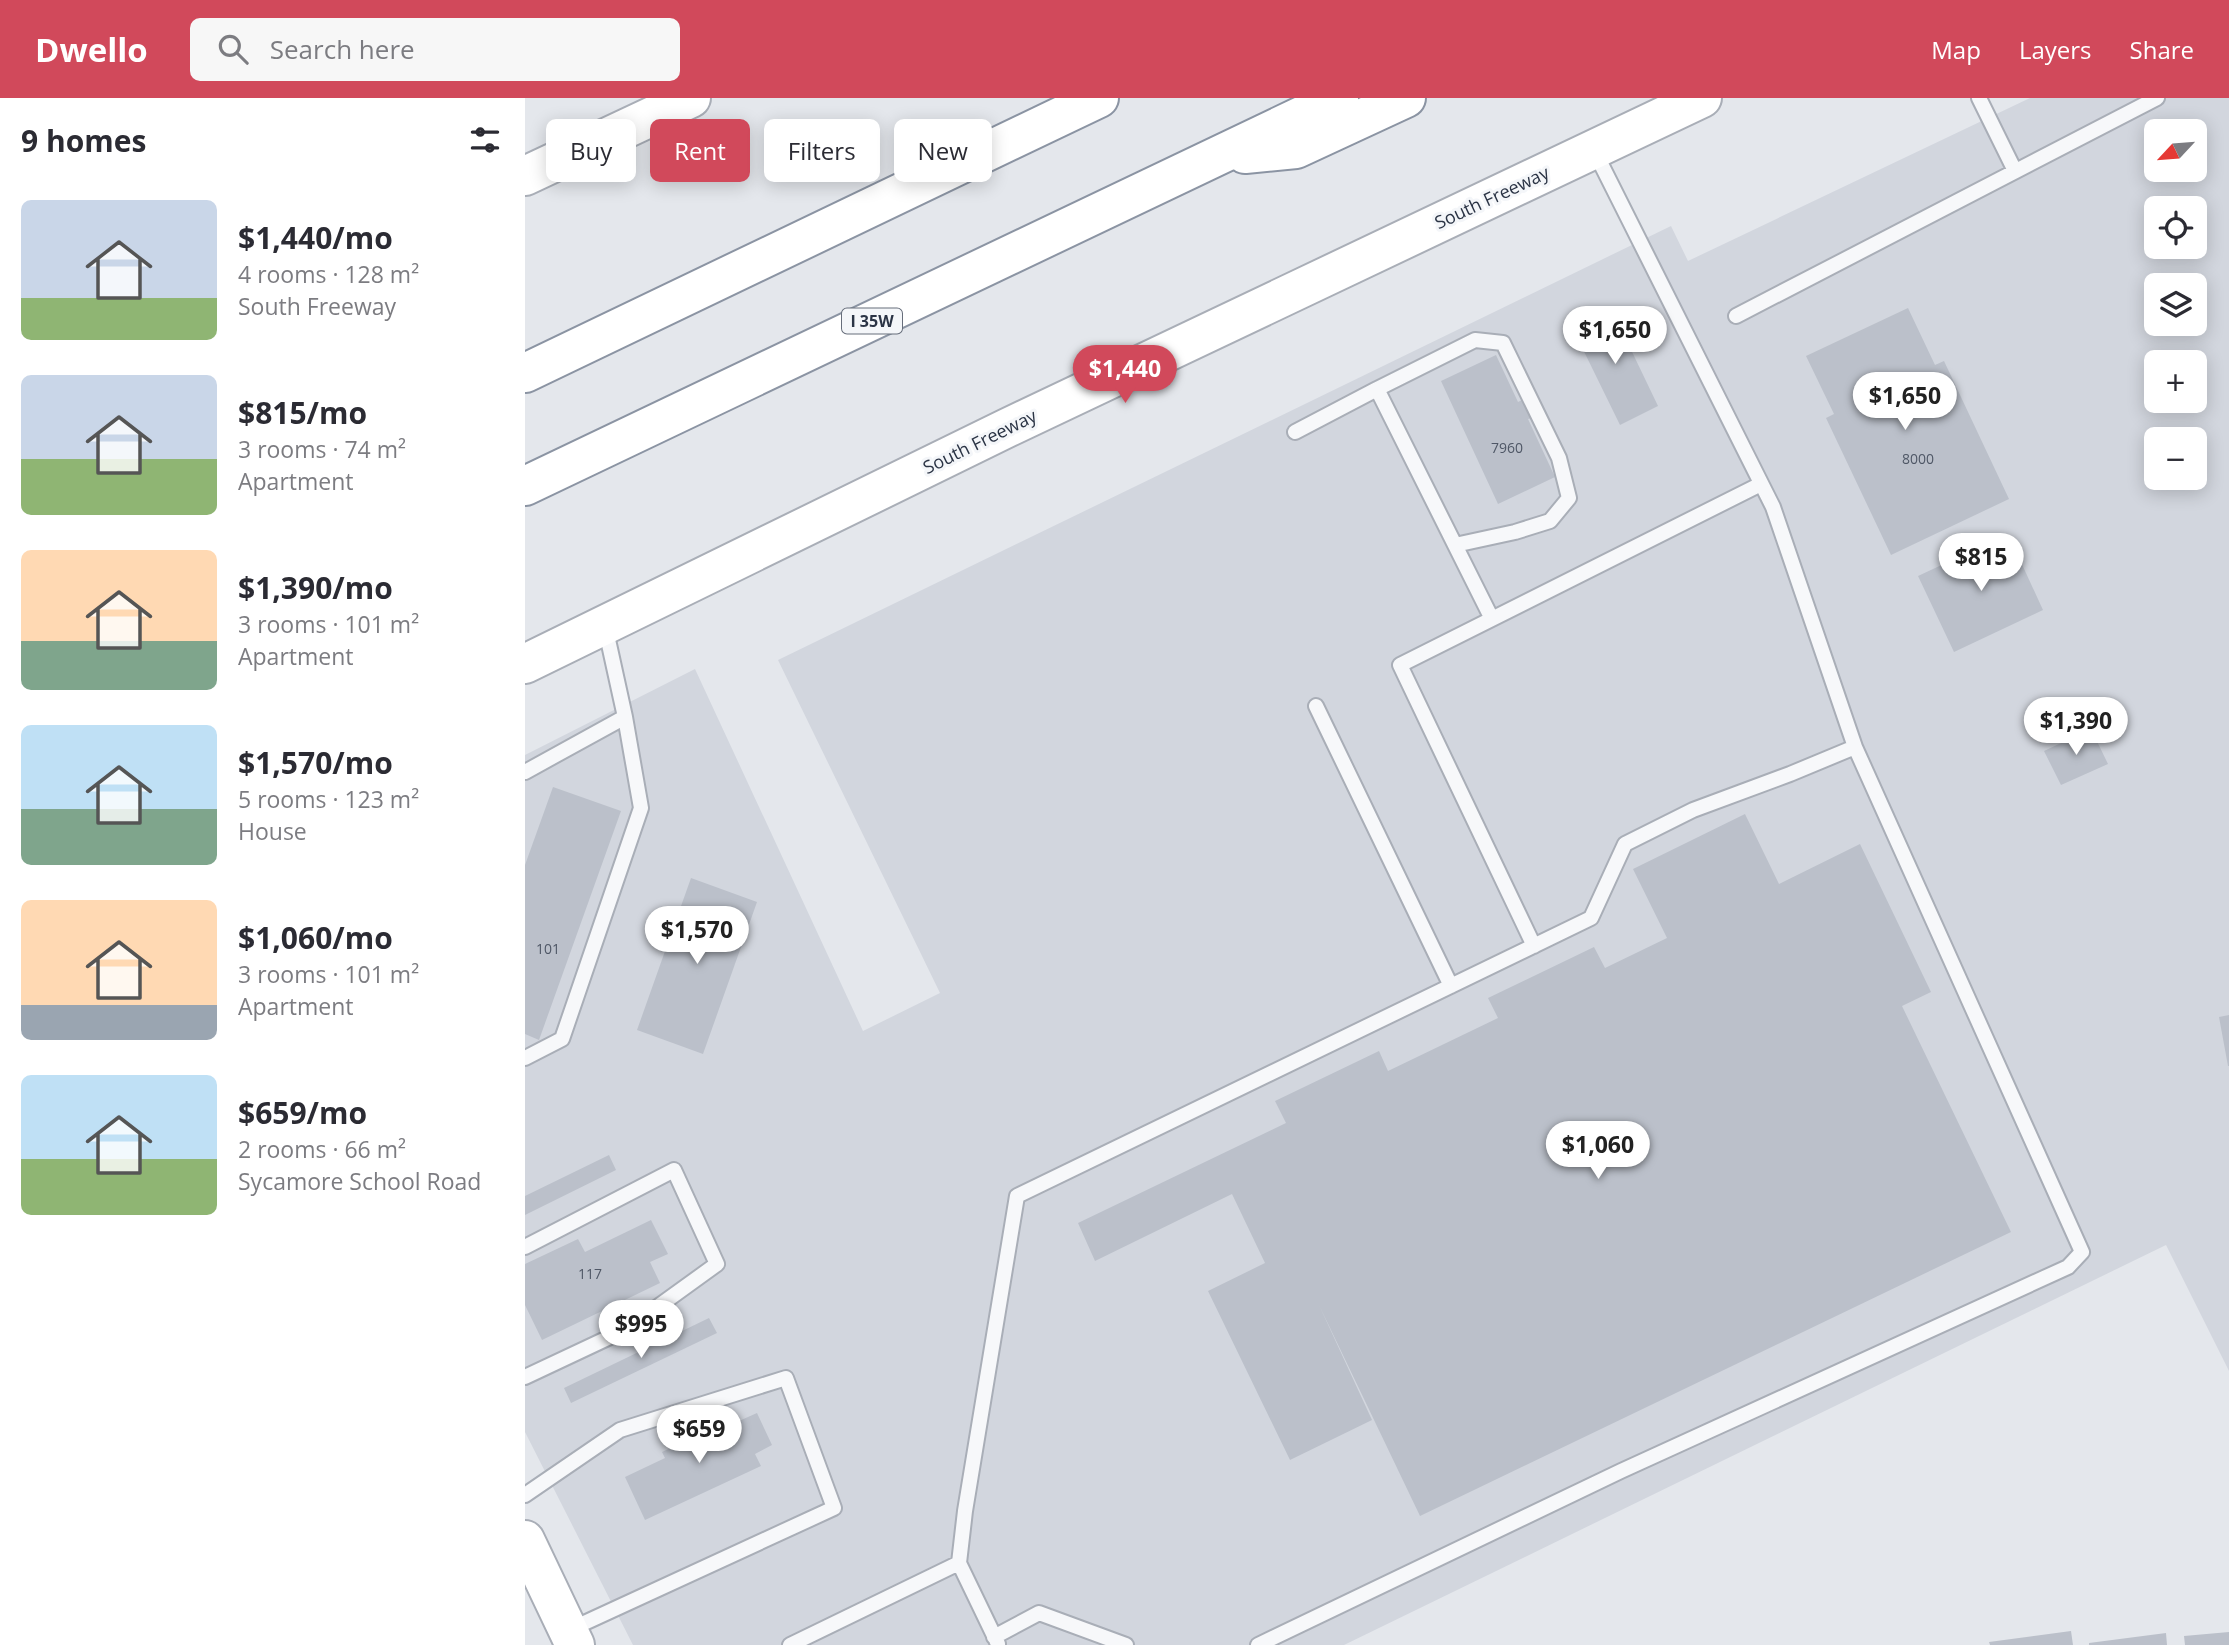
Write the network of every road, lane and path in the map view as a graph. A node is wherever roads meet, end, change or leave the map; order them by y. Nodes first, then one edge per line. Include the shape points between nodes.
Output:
1 (691, 98) edge
2 (1099, 98) edge
3 (1339, 98) edge
4 (1406, 98) edge
5 (1702, 98) edge
6 (1979, 98) edge
7 (2157, 98) edge
8 (1594, 149) junction
9 (1219, 157) junction
10 (2015, 171) junction
11 (525, 176) edge
12 (1736, 316) dead end
13 (525, 373) edge
14 (1377, 389) junction
15 (1295, 432) dead end
16 (1761, 484) junction
17 (525, 486) edge
18 (1455, 545) junction
19 (1492, 619) junction
20 (605, 626) junction
21 (525, 664) edge
22 (1316, 706) dead end
23 (625, 718) junction
24 (1855, 747) junction
25 (525, 772) edge
26 (1534, 947) junction
27 (1451, 986) junction
28 (525, 1058) edge
29 (525, 1247) edge
30 (525, 1377) edge
31 (525, 1495) edge
32 (525, 1541) edge
33 (959, 1563) junction
34 (571, 1638) edge
35 (996, 1641) edge
36 (790, 1645) edge
37 (1126, 1645) edge
38 (1258, 1645) edge

1 - 11 main road
2 - 13 main road
3 - 9 main road, I 35W
4 - 9 main road via 1296,149
5 - 8 main road, South Freeway
6 - 10 lane
7 - 10 lane
8 - 16 lane
8 - 20 main road, South Freeway via 1007,428
9 - 17 main road, I 35W
10 - 12 lane
14 - 15 lane
14 - 18 lane
14 - 18 lane via 1475,340 1503,343 1559,458 1569,498 1550,521
16 - 19 lane
16 - 24 lane via 1773,507
18 - 19 lane
19 - 26 lane via 1400,665
20 - 21 main road, South Freeway
20 - 23 lane
22 - 27 lane
23 - 25 lane
23 - 28 lane via 641,808 562,1039
24 - 26 lane via 1693,810 1625,844 1591,918
24 - 38 lane via 2082,1252 2068,1267 1622,1471
26 - 27 lane
27 - 33 lane via 1017,1196
29 - 30 lane via 674,1170 717,1264 627,1329
31 - 34 lane via 620,1430 786,1378 834,1508
32 - 34 main road
33 - 35 lane
33 - 36 lane
35 - 37 lane via 1039,1613

